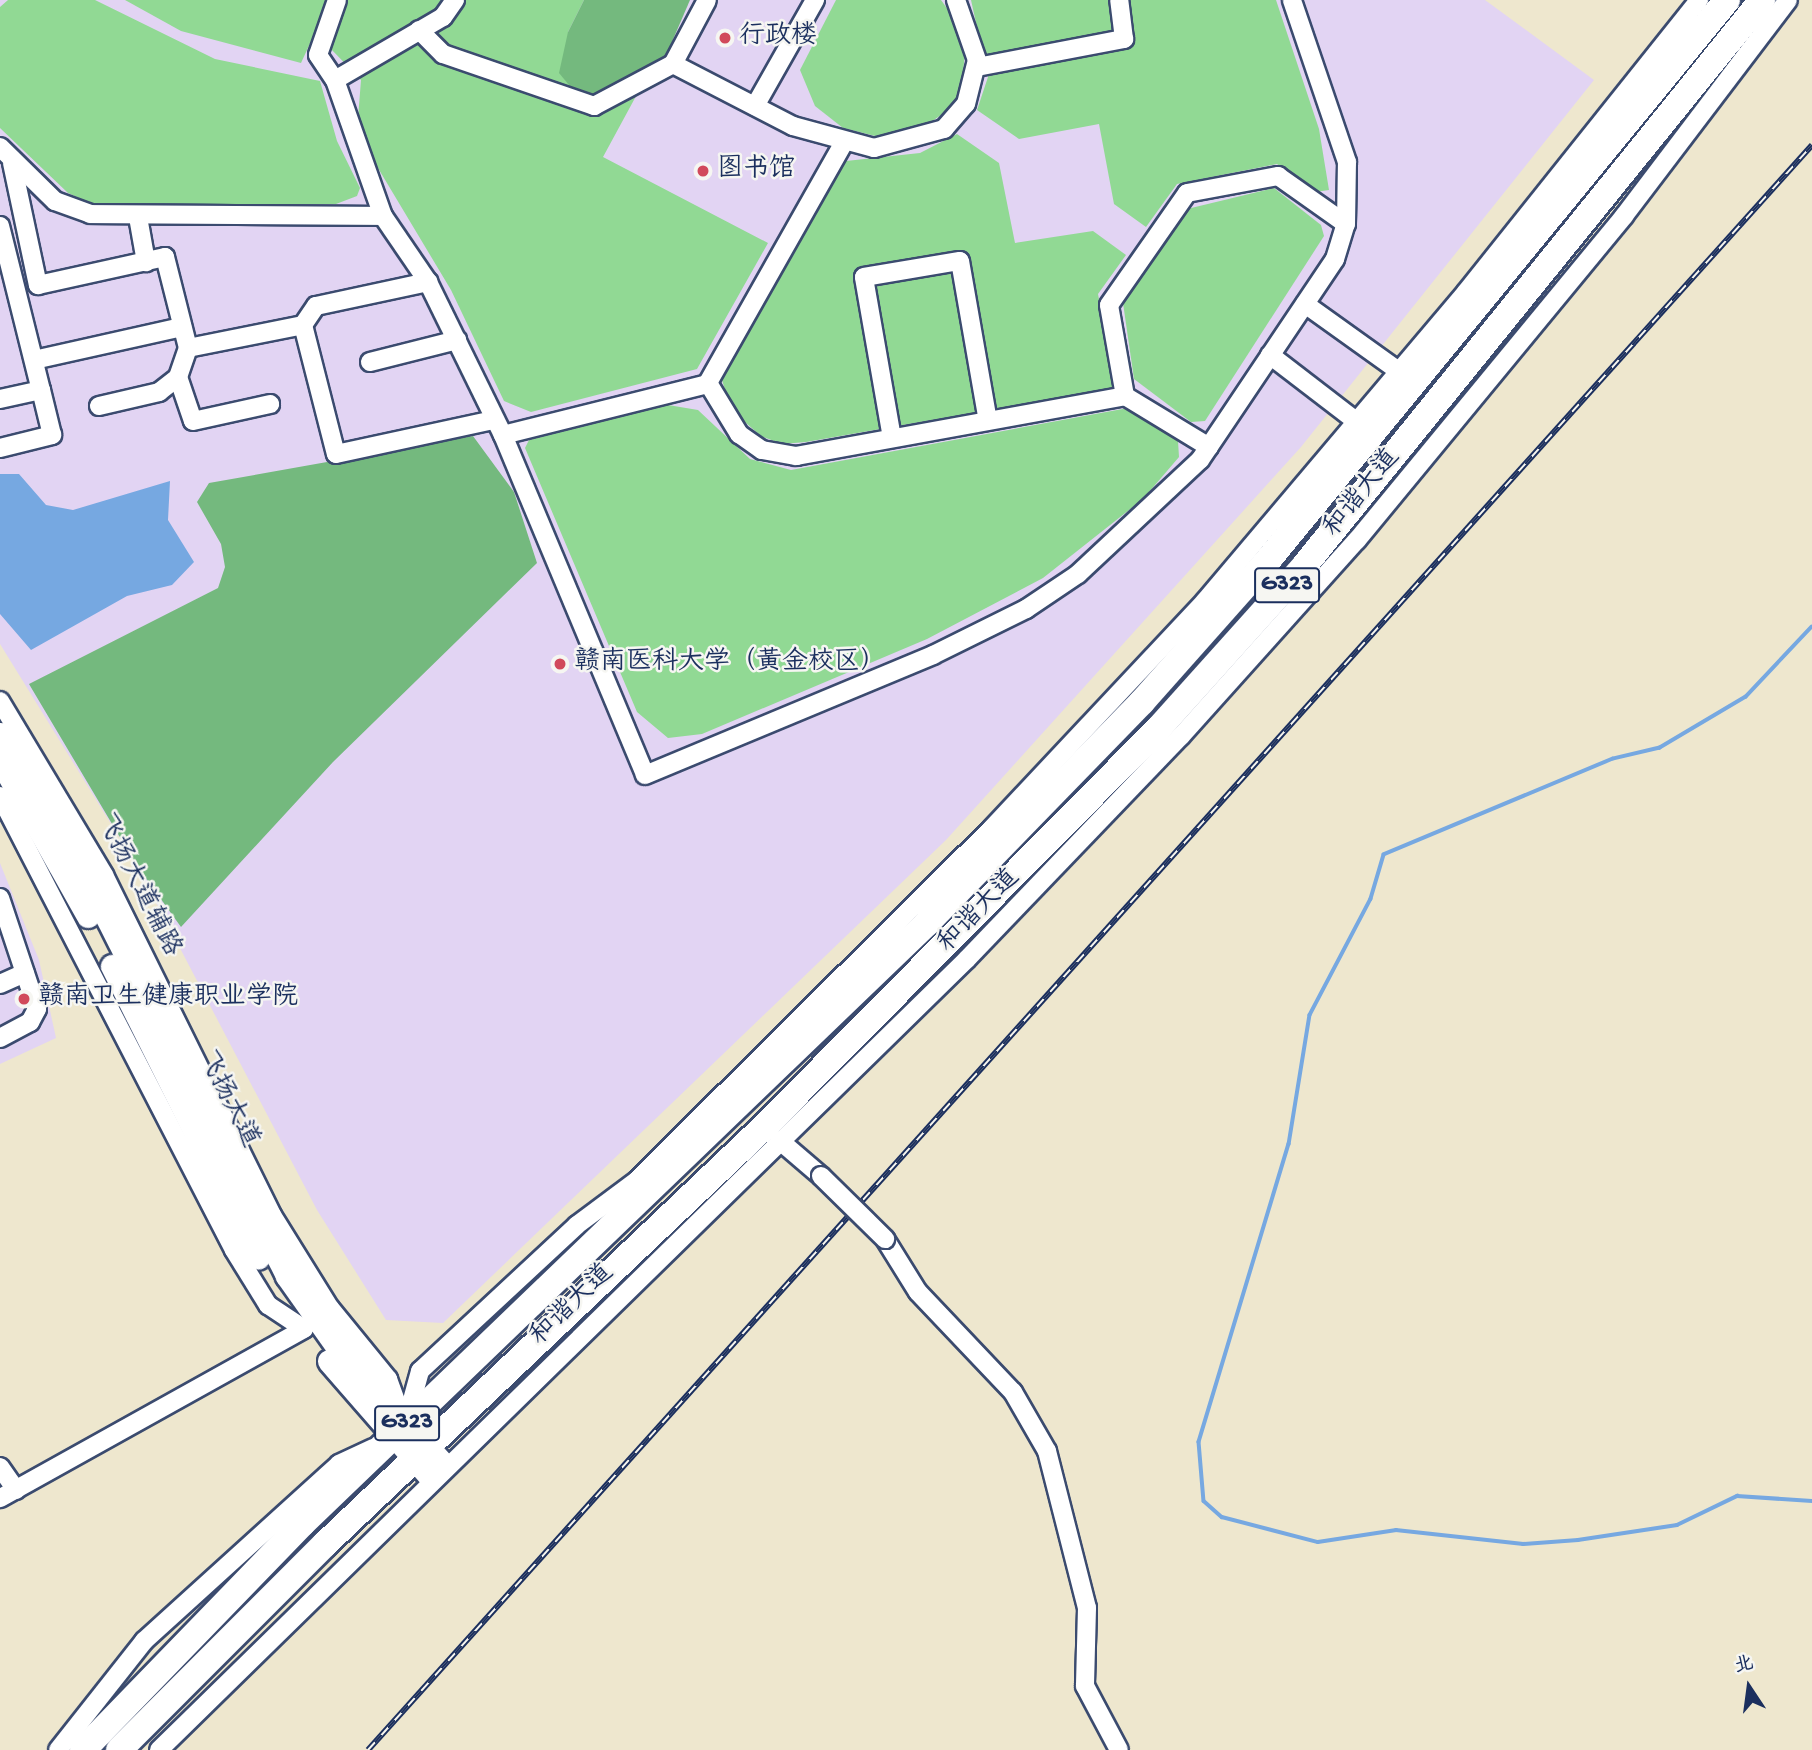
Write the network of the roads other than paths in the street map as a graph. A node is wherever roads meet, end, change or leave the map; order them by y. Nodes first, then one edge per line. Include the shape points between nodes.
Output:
1 (337, 0) edge
2 (455, 0) edge
3 (707, 0) edge
4 (815, 0) edge
5 (956, 0) edge
6 (1119, 0) edge
7 (1292, 0) edge
8 (1699, 0) edge
9 (1727, 0) edge
10 (1762, 0) edge
11 (1788, 0) edge
12 (419, 30) junction
13 (673, 64) junction
14 (977, 67) junction
15 (335, 80) junction
16 (755, 106) junction
17 (843, 144) junction
18 (0, 147) edge
19 (12, 163) junction
20 (383, 216) junction
21 (138, 217) junction
22 (1346, 224) junction
23 (2, 236) edge
24 (146, 262) junction
25 (428, 282) junction
26 (1305, 304) junction
27 (303, 325) junction
28 (182, 327) junction
29 (457, 340) junction
30 (188, 348) junction
31 (1270, 355) junction
32 (34, 360) junction
33 (370, 362) dead end
34 (177, 377) junction
35 (1407, 377) junction
36 (708, 384) junction
37 (41, 390) junction
38 (1125, 396) junction
39 (0, 399) edge
40 (270, 404) dead end
41 (99, 406) dead end
42 (988, 421) junction
43 (498, 428) junction
44 (1364, 428) junction
45 (892, 438) junction
46 (1209, 447) junction
47 (0, 448) edge
48 (0, 701) edge
49 (0, 734) edge
50 (0, 761) edge
51 (28, 774) junction
52 (0, 796) edge
53 (62, 797) junction
54 (36, 857) junction
55 (104, 875) junction
56 (81, 900) junction
57 (2, 908) edge
58 (113, 933) junction
59 (25, 973) junction
60 (0, 984) edge
61 (0, 1038) edge
62 (779, 1140) junction
63 (304, 1329) junction
64 (420, 1371) junction
65 (388, 1379) junction
66 (398, 1432) junction
67 (429, 1462) junction
68 (0, 1467) edge
69 (8, 1494) edge
70 (58, 1750) edge
71 (83, 1750) edge
72 (119, 1750) edge
73 (159, 1750) edge
74 (1119, 1750) edge

1 - 15 street via 318,55
2 - 12 street via 443,18
3 - 13 street
4 - 16 street
5 - 14 street
6 - 14 street via 1124,39
7 - 22 street via 1347,162
8 - 35 street
9 - 35 highway, 和谐大道 / G323
10 - 67 highway, 和谐大道 / G323 via 1305,565 1159,728
11 - 62 street via 1624,216 1357,540 995,930
12 - 13 street via 443,54 594,106
12 - 15 street
13 - 16 street
14 - 17 street via 967,104 944,129 895,146
15 - 20 street
16 - 17 street
17 - 36 street
18 - 19 street
19 - 21 street via 55,201 90,214
19 - 24 street via 38,285
20 - 21 street
20 - 25 street
21 - 24 street
22 - 26 street via 1335,259
22 - 38 street via 1278,176 1187,193 1109,306
23 - 32 street
24 - 28 street via 165,257
25 - 27 street via 316,306
25 - 29 street
26 - 31 street
26 - 35 street
27 - 30 street
27 - 43 street via 336,454
28 - 30 street
28 - 32 street
29 - 33 street
29 - 43 street
30 - 34 street
31 - 44 street
31 - 46 street
32 - 37 street
34 - 40 street via 193,421
34 - 41 street via 159,392
35 - 44 highway, 和谐大道 / G323
36 - 43 street
36 - 45 street via 724,418 762,450 796,456
37 - 39 street
37 - 47 street via 52,436
38 - 42 street
38 - 46 street
42 - 45 street
42 - 45 street via 960,261 864,277
43 - 46 street via 645,775 933,655 1026,609 1136,524
44 - 64 street via 992,828 636,1181 577,1225
44 - 66 highway, 和谐大道 / G323 via 1142,702 741,1107
48 - 53 street, 飞扬大道辅路
49 - 51 main road, 飞扬大道
50 - 56 main road, 飞扬大道
51 - 53 street
51 - 58 main road, 飞扬大道
52 - 54 street
53 - 55 street, 飞扬大道辅路
54 - 56 street
54 - 63 street via 234,1250 268,1305
55 - 58 street
55 - 65 street, 飞扬大道辅路 via 301,1267
56 - 63 main road, 飞扬大道 via 243,1231
57 - 59 street
58 - 66 main road, 飞扬大道 via 287,1276
59 - 60 street
59 - 61 street via 36,1015
62 - 67 street via 618,1296 577,1345
62 - 74 street, bridge via 885,1239 918,1292 1030,1414 1047,1451 1087,1608 1085,1686
63 - 66 main road, 飞扬大道
63 - 69 street
64 - 65 street
64 - 66 street
65 - 66 street, 飞扬大道辅路
66 - 67 main road, 飞扬大道
66 - 70 street via 339,1464 144,1642
66 - 71 highway, G323
67 - 72 highway, 和谐大道 / G323
67 - 73 street
68 - 69 street

